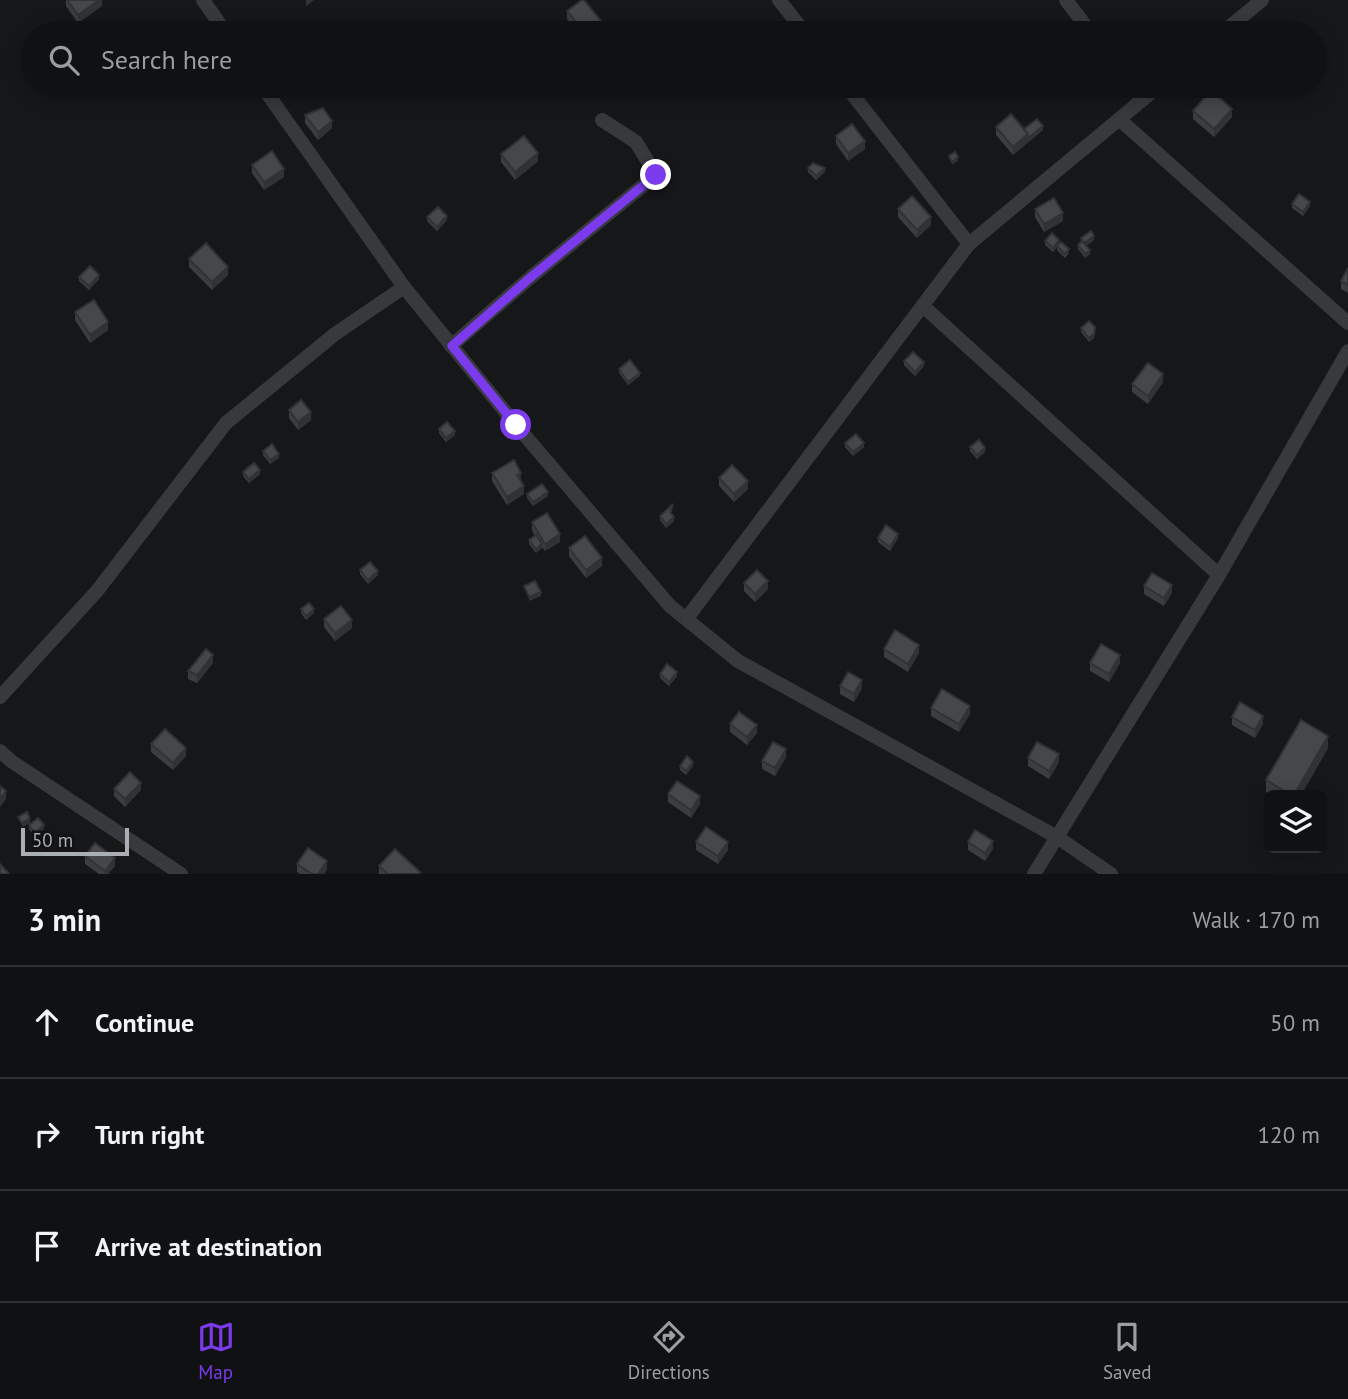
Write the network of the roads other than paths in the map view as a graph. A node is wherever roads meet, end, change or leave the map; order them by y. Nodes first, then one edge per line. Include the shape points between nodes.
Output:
1 (203, 0) edge
2 (779, 0) edge
3 (1066, 0) edge
4 (1262, 0) edge
5 (218, 21) edge
6 (796, 21) edge
7 (1082, 21) edge
8 (1237, 21) edge
9 (270, 98) edge
10 (855, 98) edge
11 (1144, 98) edge
12 (1142, 100) joint
13 (1119, 119) junction
14 (602, 120) dead end
15 (970, 244) junction
16 (404, 287) junction
17 (923, 306) junction
18 (1348, 323) edge
19 (452, 346) junction
20 (1348, 351) edge
21 (1219, 575) junction
22 (687, 618) junction
23 (0, 697) edge
24 (0, 751) edge
25 (1057, 837) junction
26 (181, 874) edge
27 (1034, 874) edge
28 (1111, 874) edge

1 - 5 street
2 - 6 street
3 - 7 street
4 - 8 street
9 - 16 street
10 - 15 street
11 - 12 street
12 - 13 street
13 - 15 street
13 - 18 street
14 - 19 street via 636,142 656,175
15 - 17 street
16 - 19 street
16 - 23 street via 335,334 226,423 97,591
17 - 21 street
17 - 22 street
19 - 22 street via 670,606
20 - 21 street
21 - 25 street
22 - 25 street via 738,661
24 - 26 street
25 - 27 street
25 - 28 street

